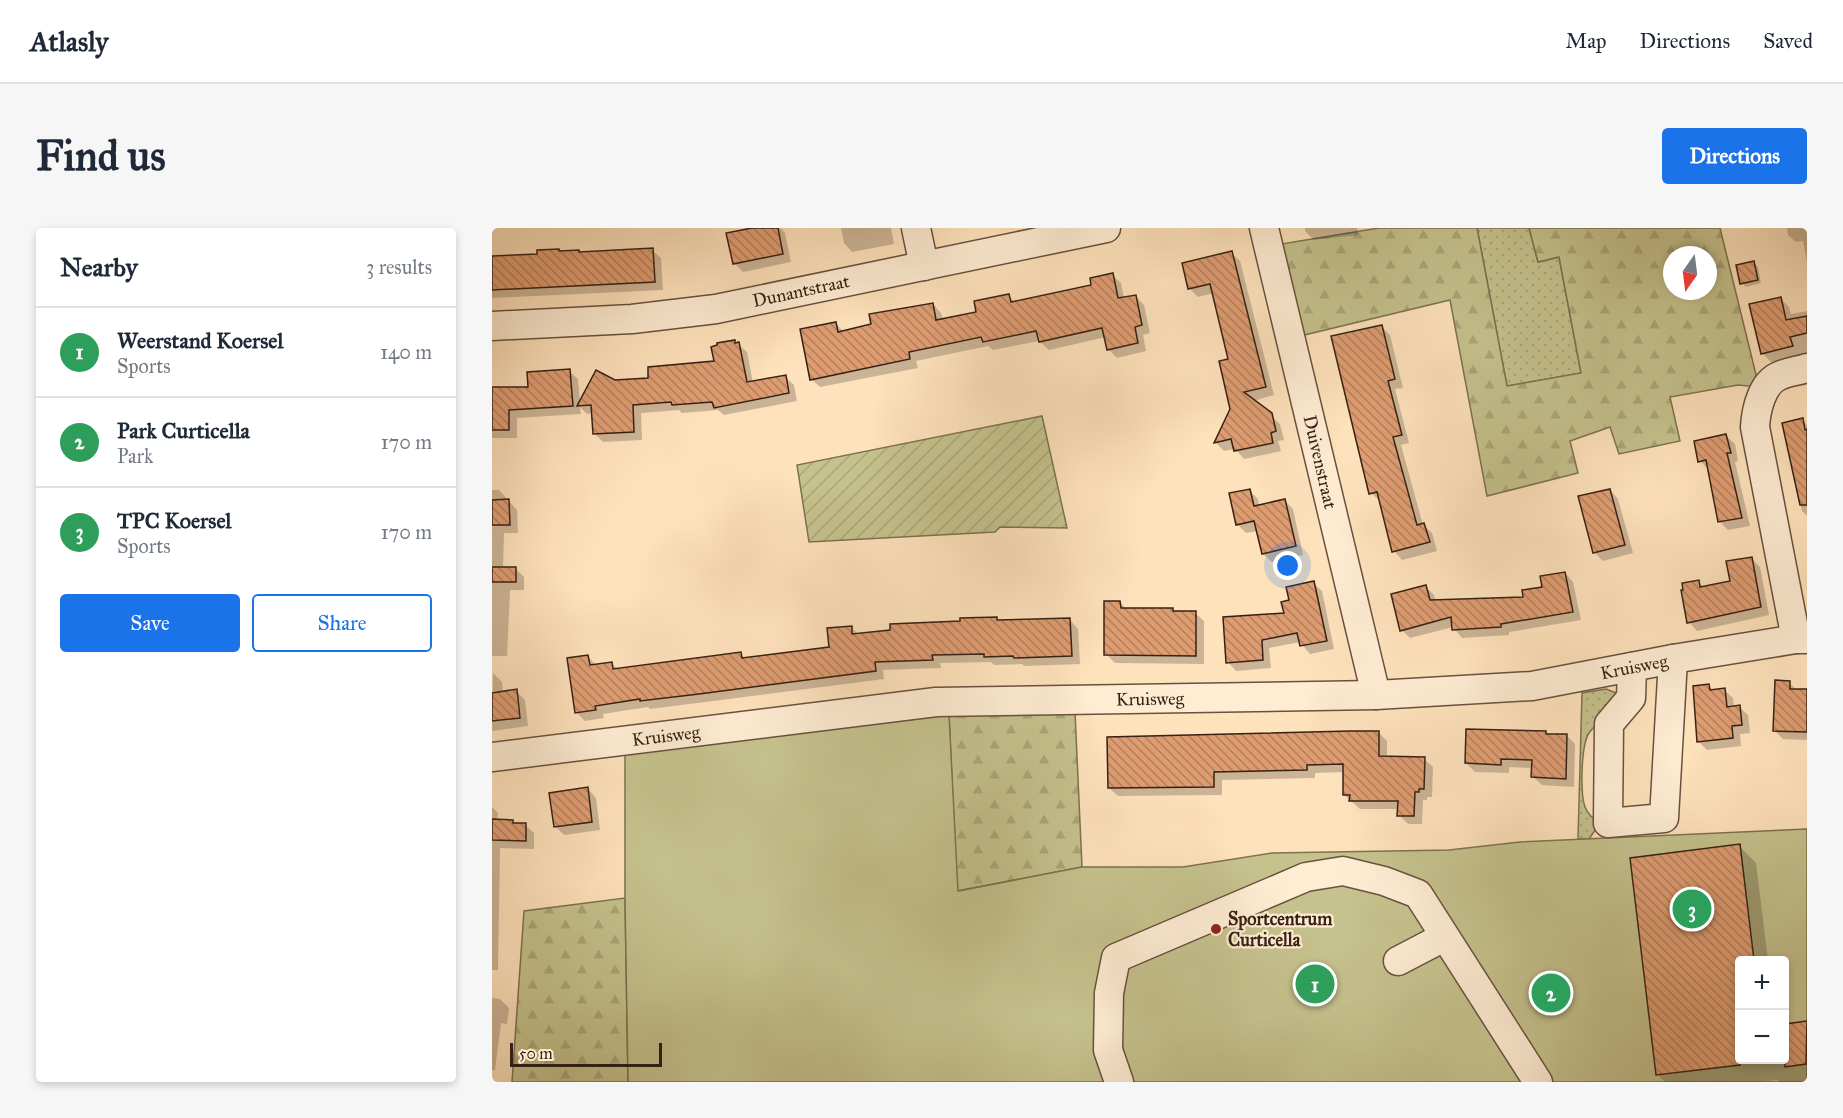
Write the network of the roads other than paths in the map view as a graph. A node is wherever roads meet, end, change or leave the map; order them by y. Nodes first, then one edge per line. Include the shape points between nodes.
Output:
1 (916, 228) edge
2 (1106, 228) edge
3 (1264, 228) edge
4 (924, 266) junction
5 (492, 326) edge
6 (1804, 372) edge
7 (1801, 639) edge
8 (1673, 659) junction
9 (1632, 667) junction
10 (1376, 695) junction
11 (492, 758) edge
12 (1444, 937) junction
13 (1398, 962) dead end
14 (1119, 1082) edge
15 (1538, 1082) edge

1 - 4 street
2 - 4 street, Dunantstraat
3 - 10 street, Duivenstraat
4 - 5 street, Dunantstraat via 688,313
6 - 7 street via 1777,376 1759,403 1755,427
7 - 8 street, Kruisweg
8 - 9 street, Kruisweg
8 - 9 street via 1664,818 1608,823 1609,724 1631,698
9 - 10 street, Kruisweg via 1532,687
10 - 11 street, Kruisweg via 936,702
12 - 13 street
12 - 14 street via 1418,894 1343,872 1306,877 1116,958 1108,993 1108,1050
12 - 15 street

